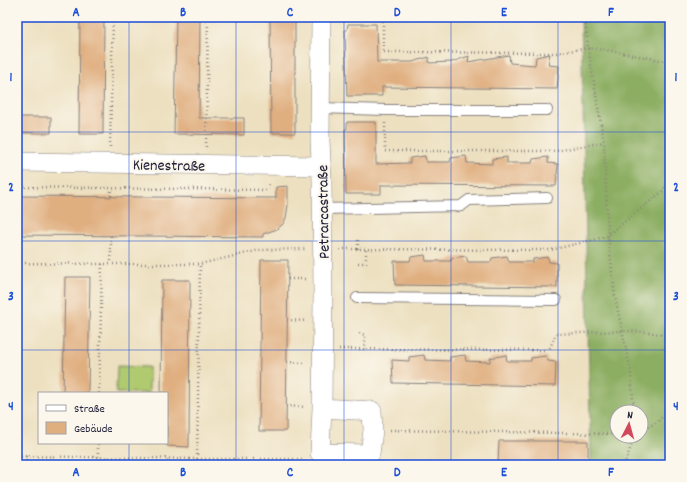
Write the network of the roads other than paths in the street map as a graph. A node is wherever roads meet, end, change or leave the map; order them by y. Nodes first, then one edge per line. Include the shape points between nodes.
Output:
1 (321, 17) edge
2 (320, 108) junction
3 (547, 110) dead end
4 (17, 162) edge
5 (321, 166) junction
6 (547, 198) dead end
7 (322, 209) junction
8 (357, 298) dead end
9 (556, 300) dead end
10 (314, 407) junction

1 - 2 street, Petrarcastraße
2 - 3 lane
2 - 5 street, Petrarcastraße
4 - 5 street, Kienestraße
5 - 7 street, Petrarcastraße
6 - 7 lane via 469,200 461,206
7 - 10 street, Petrarcastraße via 323,349
8 - 9 lane
10 - 10 street, Petrarcastraße via 320,453 370,454 372,411

